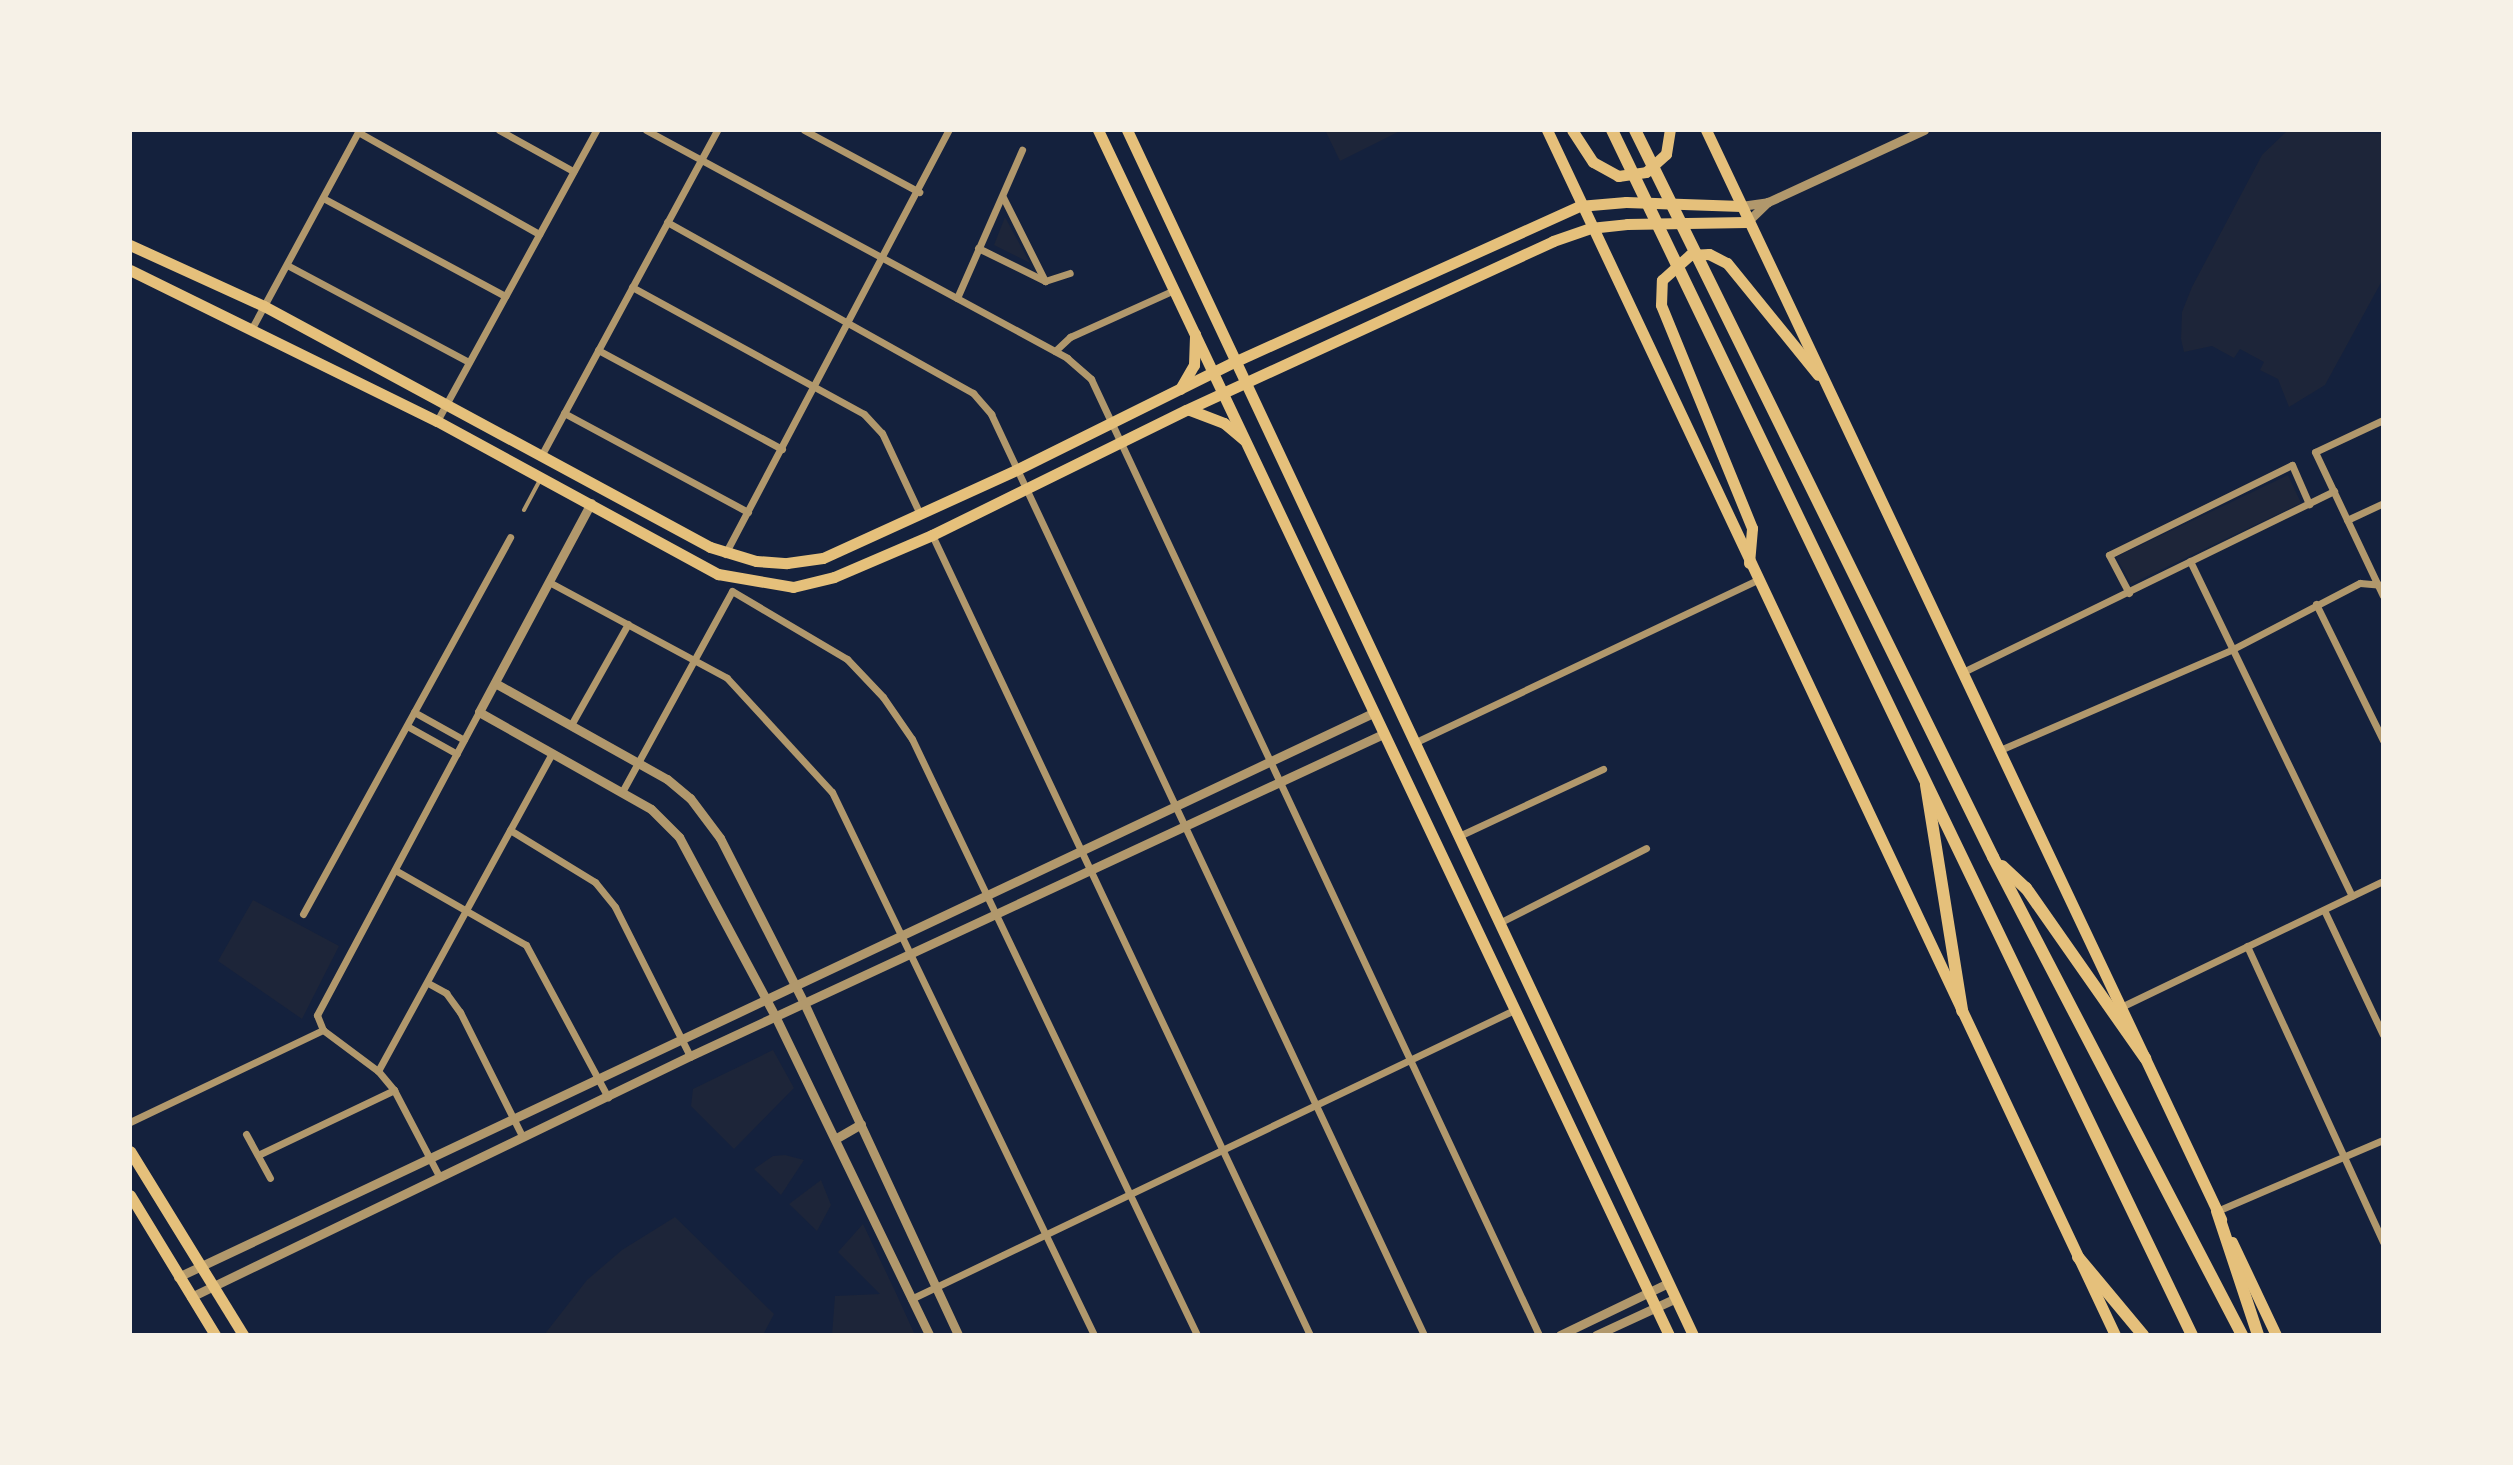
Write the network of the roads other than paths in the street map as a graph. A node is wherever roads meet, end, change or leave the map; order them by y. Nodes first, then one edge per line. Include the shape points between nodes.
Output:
1 (499, 130) edge
2 (596, 130) edge
3 (646, 130) edge
4 (717, 130) edge
5 (804, 130) edge
6 (949, 130) edge
7 (1098, 130) edge
8 (1127, 130) edge
9 (1547, 130) edge
10 (1572, 130) edge
11 (1612, 130) edge
12 (1635, 130) edge
13 (1670, 130) edge
14 (1706, 130) edge
15 (1924, 130) edge
16 (358, 131) edge
17 (1022, 150) dead end
18 (701, 160) junction
19 (573, 171) junction
20 (919, 192) junction
21 (1003, 197) junction
22 (323, 198) junction
23 (1768, 202) junction
24 (1579, 206) junction
25 (1741, 206) junction
26 (667, 222) junction
27 (1747, 222) junction
28 (1590, 228) junction
29 (539, 234) junction
30 (130, 245) edge
31 (978, 248) junction
32 (884, 260) junction
33 (287, 265) junction
34 (130, 270) edge
35 (1070, 273) dead end
36 (1045, 281) junction
37 (632, 287) junction
38 (1174, 290) junction
39 (505, 296) junction
40 (957, 298) junction
41 (264, 306) junction
42 (850, 324) junction
43 (252, 328) junction
44 (1195, 333) junction
45 (598, 350) junction
46 (1055, 351) junction
47 (469, 362) junction
48 (1234, 362) junction
49 (1214, 372) junction
50 (1244, 383) junction
51 (816, 387) junction
52 (1828, 388) junction
53 (1180, 389) junction
54 (1223, 393) junction
55 (447, 403) junction
56 (1186, 410) junction
57 (564, 413) junction
58 (2383, 420) edge
59 (437, 421) junction
60 (1109, 424) junction
61 (1118, 443) junction
62 (1248, 443) junction
63 (782, 449) junction
64 (541, 456) junction
65 (1016, 470) junction
66 (542, 478) junction
67 (1025, 490) junction
68 (2334, 491) junction
69 (591, 503) junction
70 (2383, 503) edge
71 (2309, 504) junction
72 (524, 510) dead end
73 (748, 512) junction
74 (920, 514) junction
75 (2347, 520) junction
76 (932, 535) junction
77 (510, 537) dead end
78 (725, 554) junction
79 (2190, 561) junction
80 (1749, 564) junction
81 (1757, 580) junction
82 (549, 582) junction
83 (732, 585) junction
84 (2381, 586) edge
85 (2129, 593) junction
86 (2383, 596) edge
87 (2316, 604) junction
88 (628, 624) junction
89 (2233, 649) junction
90 (695, 660) junction
91 (1963, 672) junction
92 (495, 683) junction
93 (414, 712) junction
94 (479, 712) junction
95 (1373, 713) junction
96 (571, 725) junction
97 (407, 726) junction
98 (1383, 734) junction
99 (464, 740) junction
100 (2383, 740) edge
101 (1416, 742) junction
102 (2000, 750) junction
103 (552, 753) junction
104 (457, 754) junction
105 (1268, 762) junction
106 (638, 763) junction
107 (1603, 769) dead end
108 (1923, 770) junction
109 (1279, 783) junction
110 (622, 792) junction
111 (1174, 807) junction
112 (1184, 828) junction
113 (510, 830) junction
114 (1459, 836) junction
115 (1646, 848) dead end
116 (1084, 849) junction
117 (1993, 857) junction
118 (395, 870) junction
119 (1093, 871) junction
120 (2383, 881) edge
121 (988, 894) junction
122 (2352, 896) junction
123 (467, 910) junction
124 (2324, 910) junction
125 (303, 914) dead end
126 (997, 915) junction
127 (1499, 923) junction
128 (903, 935) junction
129 (2247, 946) junction
130 (913, 956) junction
131 (428, 983) junction
132 (796, 986) junction
133 (766, 1000) junction
134 (804, 1003) junction
135 (2121, 1007) junction
136 (1512, 1011) junction
137 (1962, 1011) junction
138 (776, 1018) junction
139 (323, 1030) junction
140 (2383, 1035) edge
141 (682, 1039) junction
142 (690, 1056) junction
143 (2145, 1058) junction
144 (1410, 1060) junction
145 (378, 1071) junction
146 (599, 1078) junction
147 (394, 1090) junction
148 (608, 1097) junction
149 (1315, 1105) junction
150 (514, 1119) junction
151 (130, 1122) edge
152 (861, 1124) junction
153 (246, 1134) dead end
154 (522, 1136) junction
155 (835, 1139) junction
156 (2383, 1140) edge
157 (1222, 1150) junction
158 (130, 1151) edge
159 (258, 1155) junction
160 (430, 1158) junction
161 (2342, 1158) junction
162 (439, 1176) junction
163 (270, 1178) dead end
164 (1130, 1194) junction
165 (130, 1195) edge
166 (2217, 1211) junction
167 (1048, 1233) junction
168 (2383, 1242) edge
169 (2078, 1257) junction
170 (201, 1266) junction
171 (178, 1277) junction
172 (1668, 1283) junction
173 (213, 1286) junction
174 (936, 1287) junction
175 (1649, 1292) junction
176 (191, 1297) junction
177 (1676, 1298) junction
178 (911, 1299) junction
179 (1656, 1307) junction
180 (215, 1335) edge
181 (243, 1335) edge
182 (929, 1335) edge
183 (958, 1335) edge
184 (1094, 1335) edge
185 (1197, 1335) edge
186 (1310, 1335) edge
187 (1424, 1335) edge
188 (1539, 1335) edge
189 (1560, 1335) edge
190 (1596, 1335) edge
191 (1669, 1335) edge
192 (1693, 1335) edge
193 (2115, 1335) edge
194 (2143, 1335) edge
195 (2192, 1335) edge
196 (2242, 1335) edge
197 (2258, 1335) edge
198 (2276, 1335) edge

1 - 19 street
2 - 19 street
3 - 18 street
4 - 18 street
5 - 20 street
6 - 20 street
7 - 38 main road
8 - 48 main road
9 - 24 main road
10 - 13 main road via 1593,162 1618,176 1646,172 1666,154
11 - 108 highway
12 - 117 highway
14 - 25 main road
15 - 23 street
16 - 22 street
16 - 29 street
17 - 21 street
18 - 26 street
18 - 32 street
19 - 29 street
20 - 32 street
21 - 31 street
21 - 36 street
22 - 33 street
22 - 39 street
23 - 25 street
23 - 27 street
24 - 25 main road
24 - 28 main road
24 - 48 main road
25 - 27 main road
26 - 37 street
26 - 42 street
27 - 28 main road
27 - 52 main road
28 - 50 main road via 1417,300
28 - 80 main road
29 - 39 street
30 - 41 main road
31 - 36 street
31 - 40 street
32 - 40 street
32 - 42 street
33 - 41 street
33 - 47 street
34 - 43 main road
35 - 36 street
37 - 45 street
37 - 51 street
38 - 44 main road
38 - 46 street via 1070,337
39 - 47 street
40 - 46 street
41 - 43 street
41 - 55 main road
42 - 51 street
42 - 65 street via 973,393 991,414
43 - 59 main road
44 - 49 main road
44 - 53 main road via 1194,365
45 - 57 street
45 - 63 street
46 - 60 street via 1091,379
47 - 55 street
48 - 49 main road
48 - 50 main road
49 - 53 main road
49 - 54 main road
50 - 54 main road
50 - 101 main road
51 - 63 street
51 - 74 street via 864,414 882,433
52 - 80 main road via 1727,263 1709,254 1690,255 1662,280 1661,305 1752,528
52 - 91 main road
53 - 60 main road
54 - 56 main road
54 - 62 main road
55 - 59 street
55 - 64 main road
56 - 61 main road
56 - 62 main road via 1203,411
57 - 64 street
57 - 73 street
58 - 68 street via 2315,452
59 - 66 main road
60 - 61 street
60 - 65 main road
61 - 67 main road
61 - 105 street
62 - 95 main road
63 - 73 street
64 - 78 main road
65 - 67 street
65 - 74 main road
66 - 69 main road
66 - 72 lane
67 - 76 main road
67 - 111 street
68 - 71 street
68 - 75 street
69 - 82 street
69 - 83 main road
70 - 75 street
71 - 79 street
71 - 85 street via 2292,465 2109,555
73 - 78 street
74 - 78 main road via 823,558 771,562
75 - 84 street
76 - 83 main road via 834,577 793,587
76 - 116 street
77 - 93 street
79 - 85 street
79 - 89 street
80 - 81 main road
81 - 101 street
81 - 137 main road
82 - 88 street
82 - 92 street
83 - 90 street
83 - 121 street via 847,659 883,697 912,739
84 - 86 street
84 - 87 street via 2360,583
85 - 91 street
87 - 89 street
87 - 100 street
88 - 90 street
88 - 96 street
89 - 102 street
89 - 122 street
90 - 106 street
90 - 128 street via 727,678 758,706 832,792
91 - 102 main road
92 - 94 street
92 - 96 street
93 - 97 street
93 - 99 street
94 - 99 street
94 - 103 street
95 - 98 main road
95 - 105 street
96 - 106 street
97 - 104 street
97 - 125 street
98 - 109 street
98 - 136 main road
99 - 104 street
101 - 114 main road
102 - 135 main road
103 - 110 street
103 - 113 street
104 - 118 street
105 - 109 street
105 - 111 street
106 - 110 street
106 - 132 street via 690,798 720,838
107 - 114 street
108 - 137 highway
108 - 195 highway
109 - 112 street
109 - 144 street
110 - 133 street via 651,809 679,837
111 - 112 street
111 - 116 street
112 - 119 street
112 - 149 street
113 - 123 street
113 - 141 street via 595,882 615,907
114 - 127 main road
115 - 127 street
116 - 119 street
116 - 121 street
117 - 143 highway via 2026,888
117 - 196 highway
118 - 123 street
118 - 139 street via 317,1015
119 - 126 street
119 - 157 street
120 - 122 street
121 - 126 street
121 - 128 street
122 - 124 street
123 - 131 street
123 - 146 street via 526,945
124 - 129 street
124 - 140 street
126 - 130 street
126 - 164 street
127 - 172 main road
128 - 130 street
128 - 132 street
129 - 135 street
129 - 161 street
130 - 134 street
130 - 167 street
131 - 145 street
131 - 150 street via 446,993 460,1012
132 - 133 street
132 - 134 street
133 - 138 street
133 - 141 street
134 - 138 street
134 - 152 street
135 - 143 main road
136 - 144 street
136 - 175 main road
137 - 169 main road
138 - 142 street
138 - 155 street
139 - 145 street
139 - 151 street
141 - 142 street
141 - 146 street
142 - 148 street
143 - 166 main road
144 - 149 street
144 - 188 street
145 - 147 street
146 - 148 street
146 - 150 street
147 - 159 street
147 - 160 street
148 - 154 street
149 - 157 street
149 - 187 street
150 - 154 street
150 - 160 street
152 - 155 street
152 - 174 street
153 - 159 street
154 - 162 street
155 - 178 street
156 - 161 street
157 - 164 street
157 - 186 street
158 - 170 main road
159 - 163 street
160 - 162 street
160 - 170 street
161 - 166 street
161 - 168 street
162 - 173 street
164 - 167 street
164 - 185 street
165 - 171 main road
166 - 197 highway
166 - 198 main road
167 - 174 street
167 - 184 street
169 - 193 main road
169 - 194 highway
170 - 171 street
170 - 173 main road
171 - 176 main road
172 - 175 street
172 - 177 main road
173 - 176 street
173 - 181 main road
174 - 178 street
174 - 183 street
175 - 179 main road
175 - 189 street
176 - 180 main road
177 - 179 street
177 - 192 main road
178 - 182 street
179 - 190 street
179 - 191 main road

